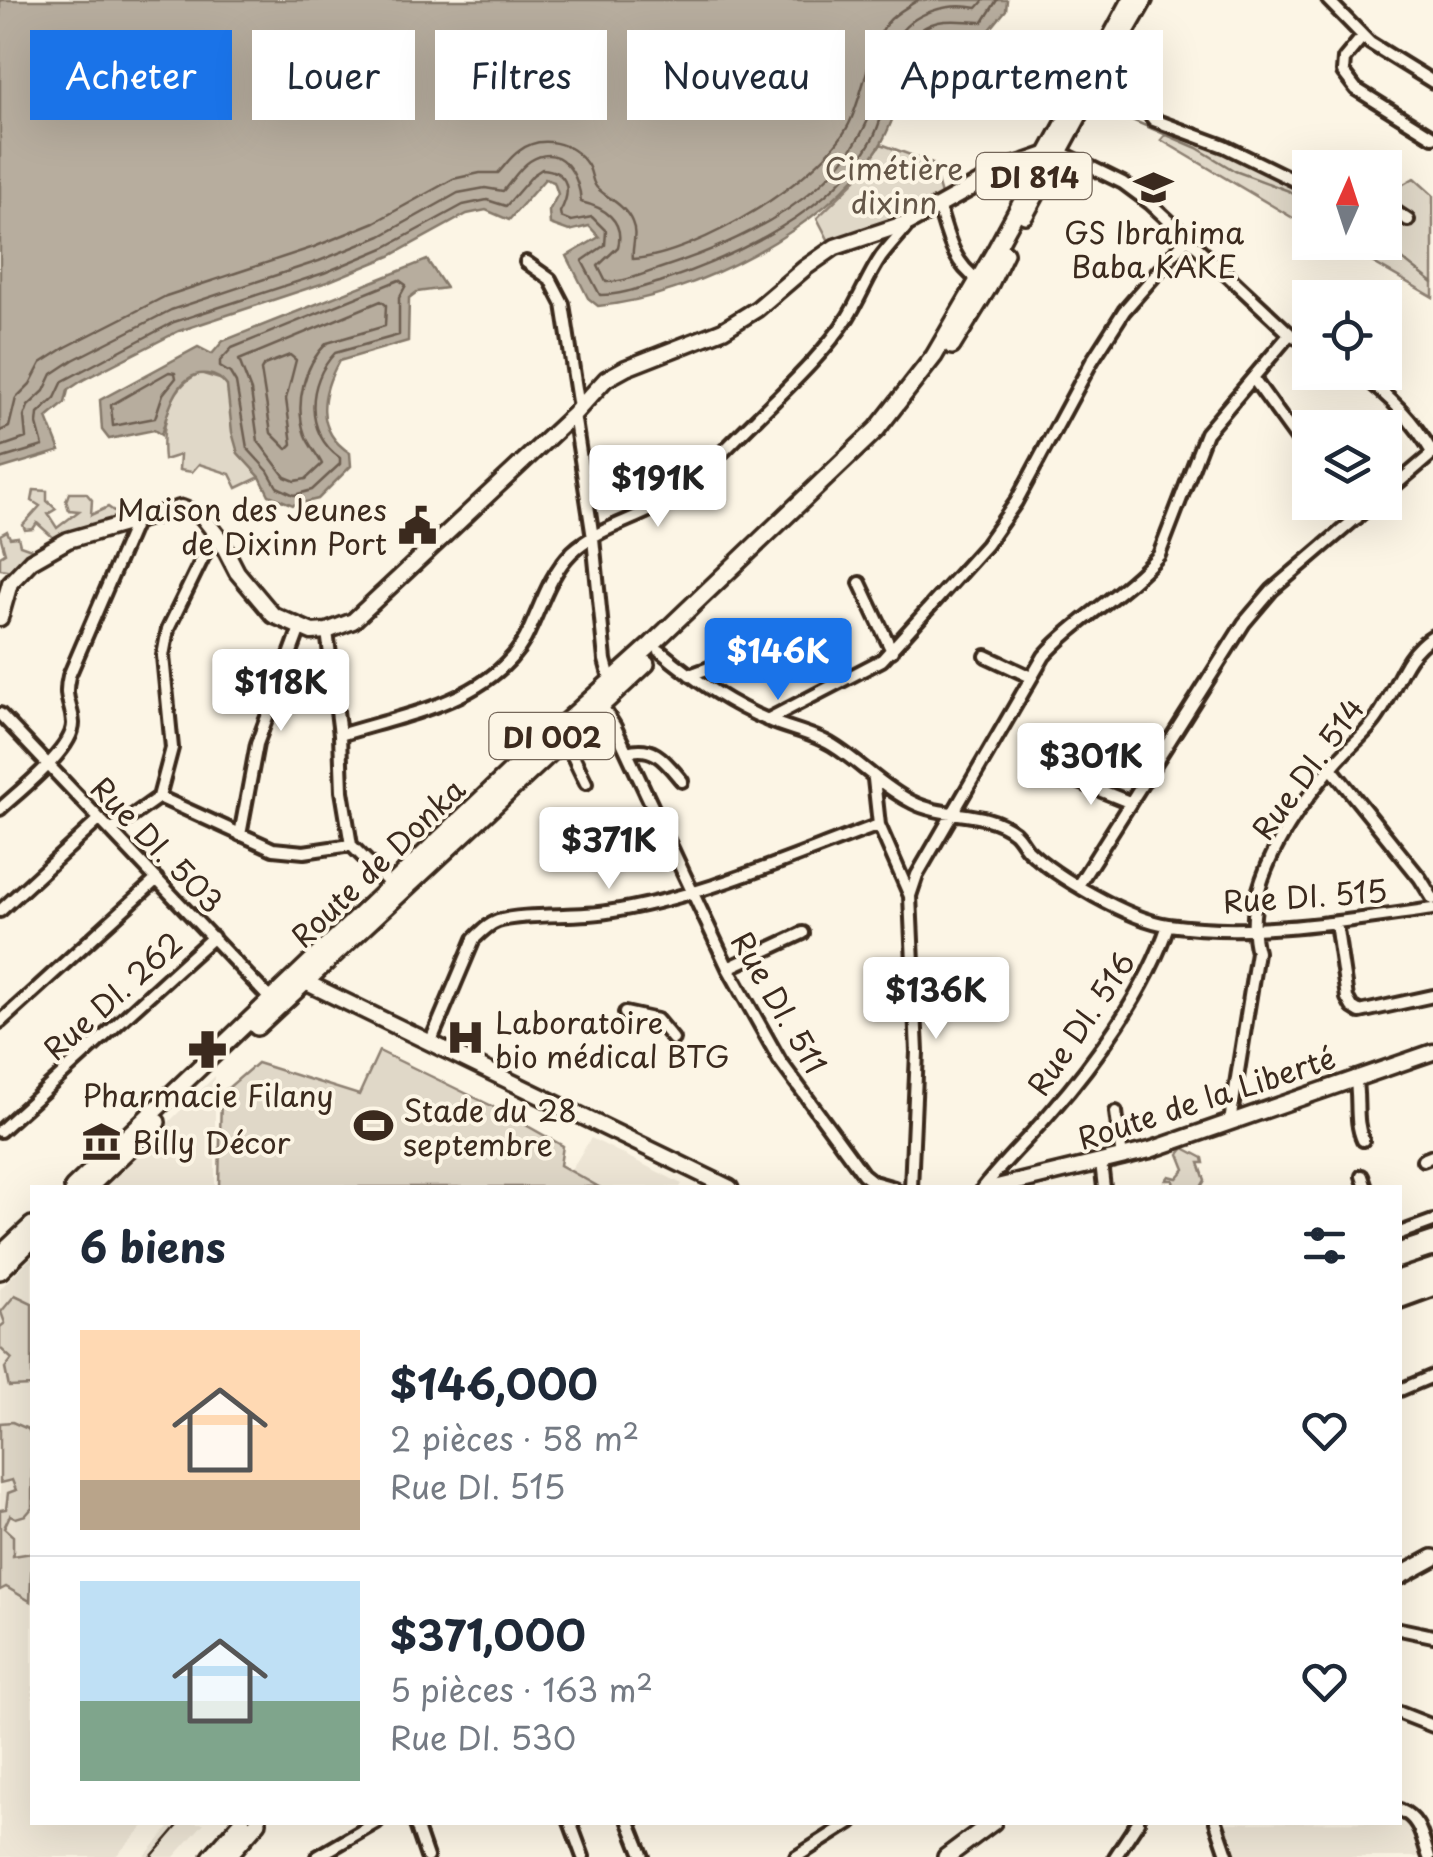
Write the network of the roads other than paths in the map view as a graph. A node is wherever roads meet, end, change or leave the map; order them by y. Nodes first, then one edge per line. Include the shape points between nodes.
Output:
1 (1131, 0) edge
2 (1144, 0) edge
3 (1328, 0) edge
4 (1117, 30) edge
5 (1125, 30) edge
6 (1362, 36) junction
7 (1433, 82) edge
8 (1071, 120) edge
9 (1154, 120) edge
10 (1433, 136) edge
11 (1053, 152) junction
12 (1292, 179) edge
13 (939, 208) junction
14 (1402, 216) edge
15 (1408, 220) dead end
16 (910, 222) junction
17 (1188, 236) junction
18 (999, 255) junction
19 (526, 262) dead end
20 (978, 280) junction
21 (1290, 334) joint
22 (1253, 378) junction
23 (1379, 390) edge
24 (576, 411) junction
25 (1292, 432) edge
26 (1433, 453) edge
27 (1402, 479) edge
28 (136, 520) junction
29 (1355, 520) edge
30 (220, 538) junction
31 (593, 538) junction
32 (860, 584) dead end
33 (0, 618) edge
34 (300, 628) junction
35 (327, 631) junction
36 (1433, 636) edge
37 (733, 646) dead end
38 (660, 650) junction
39 (892, 651) junction
40 (986, 656) dead end
41 (690, 675) junction
42 (1032, 678) junction
43 (611, 682) junction
44 (602, 706) junction
45 (0, 714) edge
46 (767, 720) junction
47 (340, 735) junction
48 (562, 744) junction
49 (626, 752) junction
50 (48, 764) junction
51 (1331, 768) junction
52 (1067, 777) dead end
53 (874, 778) junction
54 (682, 781) dead end
55 (586, 783) dead end
56 (158, 798) junction
57 (1129, 802) junction
58 (0, 809) edge
59 (951, 812) junction
60 (100, 818) junction
61 (880, 824) junction
62 (112, 831) junction
63 (240, 836) junction
64 (351, 845) junction
65 (157, 878) junction
66 (1079, 884) junction
67 (392, 886) junction
68 (690, 893) junction
69 (910, 896) junction
70 (1433, 900) edge
71 (1433, 909) edge
72 (0, 911) edge
73 (1336, 923) junction
74 (1168, 925) junction
75 (1251, 931) junction
76 (803, 933) dead end
77 (213, 938) junction
78 (728, 968) junction
79 (301, 981) junction
80 (1433, 996) edge
81 (275, 1004) junction
82 (625, 1014) dead end
83 (0, 1022) edge
84 (673, 1039) dead end
85 (430, 1043) junction
86 (1433, 1052) edge
87 (1355, 1078) junction
88 (1116, 1112) dead end
89 (1230, 1122) junction
90 (0, 1131) edge
91 (1363, 1140) dead end
92 (1122, 1158) junction
93 (1100, 1162) junction
94 (76, 1185) edge
95 (91, 1185) edge
96 (724, 1185) edge
97 (884, 1185) edge
98 (910, 1185) edge
99 (986, 1185) edge
100 (1005, 1185) edge
101 (1104, 1185) edge
102 (1433, 1222) edge
103 (30, 1227) edge
104 (1402, 1232) edge
105 (30, 1242) edge
106 (0, 1255) edge
107 (1433, 1267) edge
108 (0, 1271) edge
109 (1402, 1277) edge
110 (1433, 1280) edge
111 (1433, 1290) edge
112 (1402, 1291) edge
113 (1402, 1301) edge
114 (1433, 1376) edge
115 (1402, 1389) edge
116 (1433, 1558) edge
117 (1402, 1575) edge
118 (1402, 1629) edge
119 (1433, 1636) edge
120 (1402, 1714) edge
121 (1433, 1726) edge
122 (1402, 1811) edge
123 (239, 1825) edge
124 (255, 1825) edge
125 (373, 1825) edge
126 (416, 1825) edge
127 (571, 1825) edge
128 (630, 1825) edge
129 (846, 1825) edge
130 (989, 1825) edge
131 (1136, 1825) edge
132 (1217, 1825) edge
133 (1429, 1848) edge
134 (324, 1855) edge
135 (1117, 1855) edge
136 (211, 1857) edge
137 (227, 1857) edge
138 (427, 1857) edge
139 (583, 1857) edge
140 (643, 1857) edge
141 (796, 1857) edge
142 (946, 1857) edge
143 (1228, 1857) edge

1 - 4 main road
2 - 5 main road
3 - 6 street
6 - 7 street
6 - 10 street via 1344,58 1343,72 1356,89
8 - 11 main road, Route de Donka / DI 814
9 - 12 street
11 - 13 main road via 1005,169
11 - 17 street via 1123,183
11 - 18 main road, Route de Donka / DI 814
13 - 16 main road
13 - 20 street via 954,254
14 - 15 street
16 - 24 main road via 835,247 723,330 626,368
16 - 31 street via 848,316 796,379 678,494
17 - 21 street
17 - 39 street via 1124,311 986,545
18 - 20 main road, Route de Donka / DI 002
18 - 38 main road, Route de Donka / DI 002 via 989,286 944,358 891,427
19 - 24 street via 550,278 562,304
20 - 43 main road, Route de Donka / DI 002 via 919,378 876,429
21 - 22 street
22 - 25 street
22 - 42 street via 1206,432 1158,555 1062,636
23 - 26 street via 1404,411
24 - 31 street
24 - 35 main road via 370,609
26 - 27 street
28 - 30 main road via 181,508 202,516
28 - 33 main road via 68,540 31,561 10,583
28 - 50 street via 69,676 64,695 71,733
29 - 57 street via 1272,590 1244,623
30 - 34 main road via 254,596
30 - 56 street via 208,547 168,629 164,673 172,748
31 - 43 street
31 - 47 street via 572,553 524,640 481,684 449,701
32 - 39 street
34 - 35 main road
34 - 63 street via 257,744
35 - 47 street
36 - 51 street, Rue DI. 514 via 1412,654 1375,720
37 - 41 street via 720,664
38 - 41 street, Rue DI. 515
38 - 44 main road, Route de Donka / DI 002
39 - 46 street
40 - 42 street
41 - 46 street, Rue DI. 515
42 - 59 street
43 - 67 main road, Route de Donka / DI 002
44 - 48 main road, Route de Donka / DI 002
44 - 49 street, Rue DI. 511
45 - 50 street, Rue DI. 503
46 - 53 street, Rue DI. 515 via 831,744
47 - 64 street
48 - 55 street
48 - 79 main road, Route de Donka / DI 002
49 - 54 street via 653,750
49 - 68 street, Rue DI. 511
50 - 58 street
50 - 60 street, Rue DI. 503
51 - 70 street
51 - 75 street, Rue DI. 514 via 1277,843
52 - 57 street
53 - 59 street, Rue DI. 515 via 916,804
53 - 61 street
56 - 62 street
56 - 63 street
57 - 66 street
59 - 66 street, Rue DI. 515 via 1014,832 1028,850
59 - 69 street
60 - 62 street, Rue DI. 503
60 - 72 street
61 - 68 street
61 - 69 street
62 - 65 street, Rue DI. 503
63 - 64 street via 304,852
64 - 67 street
65 - 77 street, Rue DI. 503
65 - 83 street
66 - 74 street, Rue DI. 515 via 1114,908
67 - 79 main road, Route de Donka / DI 002
68 - 78 street, Rue DI. 511
68 - 85 street via 644,906 489,926 474,940
69 - 98 street via 916,1052
71 - 73 street, Rue DI. 515
73 - 75 street, Rue DI. 515
73 - 80 street via 1352,1007 1360,1012
74 - 75 street, Rue DI. 515
74 - 99 street, Rue DI. 516 via 1133,998 1090,1061
75 - 89 street, Rue DI. 514 via 1257,952
76 - 78 street
77 - 81 street, Rue DI. 503
77 - 90 street, Rue DI. 262
78 - 97 street, Rue DI. 511 via 780,1061 863,1174
79 - 81 main road, Route de Donka / DI 002
79 - 85 main road
81 - 94 main road, Route de Donka / DI 002
81 - 95 main road, Route de Donka / DI 002
82 - 84 street via 656,1020
85 - 96 main road
86 - 87 main road, Route de la Liberté
87 - 89 main road, Route de la Liberté
87 - 91 street
88 - 92 street
89 - 92 main road, Route de la Liberté
92 - 93 main road, Route de la Liberté
93 - 100 main road, Route de la Liberté
93 - 101 street
102 - 104 street
103 - 106 main road
105 - 108 main road
107 - 109 main road
110 - 112 main road
111 - 113 street
114 - 115 street
116 - 117 main road
118 - 119 street
120 - 121 street
122 - 133 street via 1419,1825
123 - 136 main road
124 - 137 main road
125 - 134 street
126 - 138 street
127 - 139 street
128 - 140 street
129 - 141 street
130 - 142 main road
131 - 135 street
132 - 143 street

